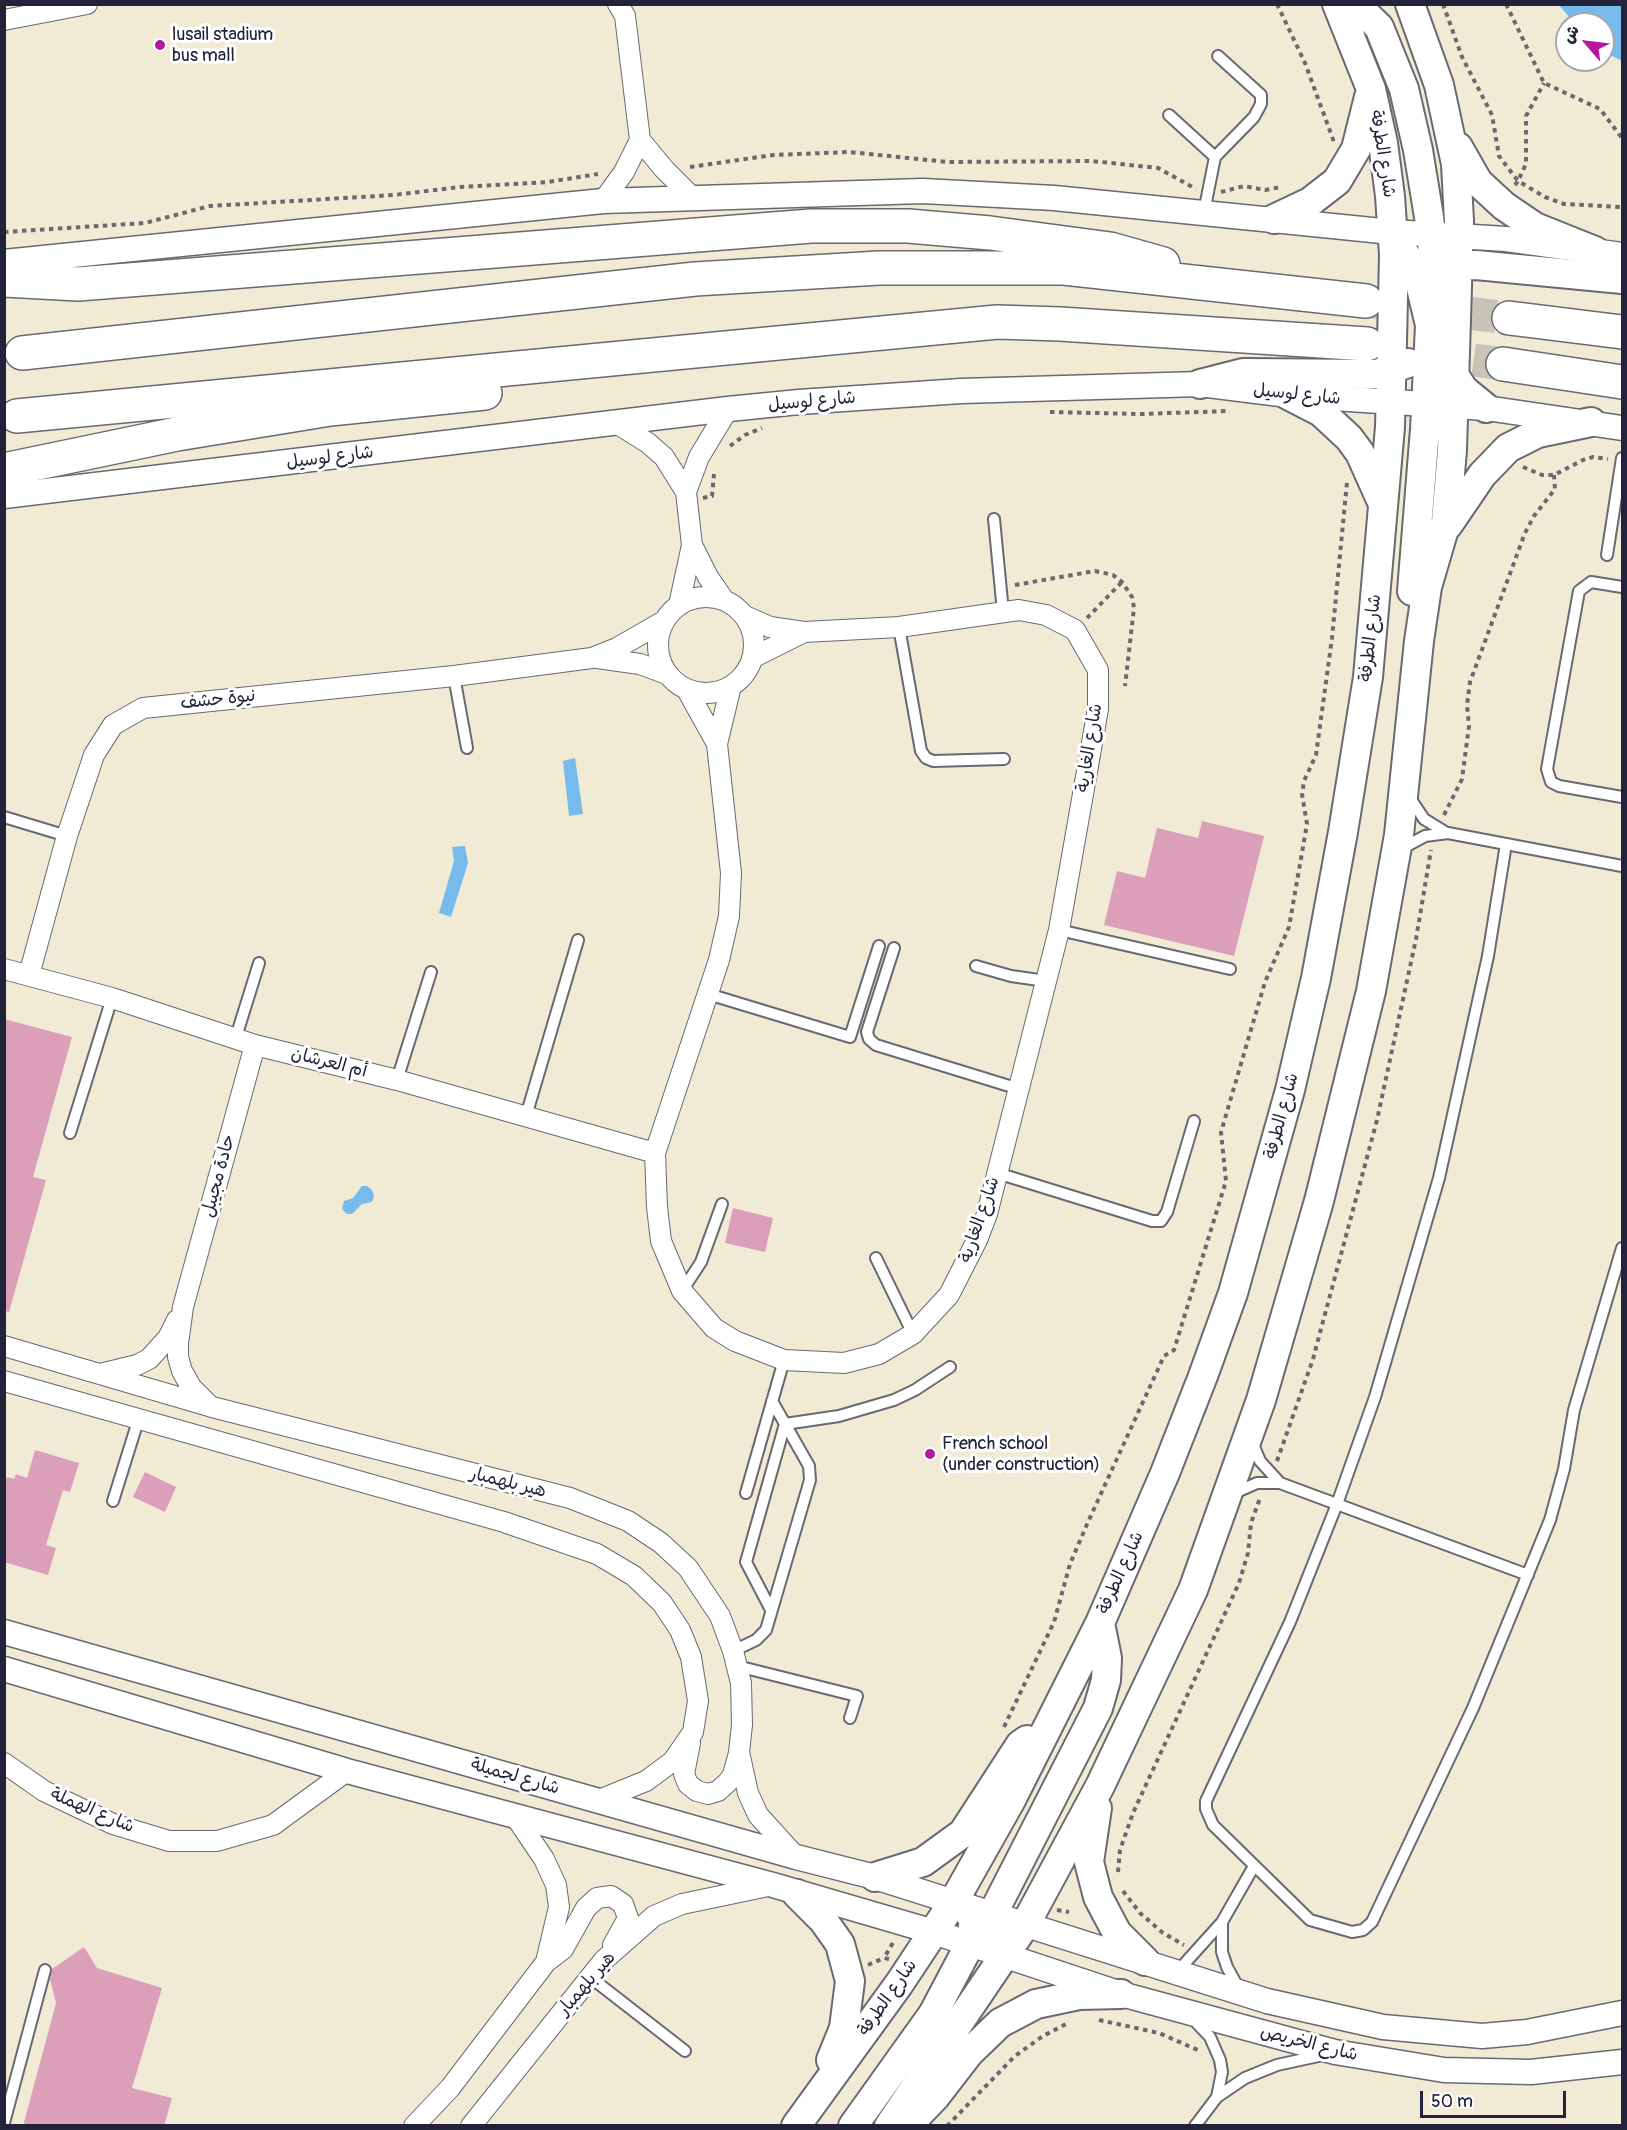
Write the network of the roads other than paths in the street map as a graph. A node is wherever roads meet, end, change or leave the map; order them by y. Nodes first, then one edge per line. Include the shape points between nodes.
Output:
1 (87, 4) edge
2 (1337, 4) edge
3 (1355, 4) edge
4 (1410, 4) edge
5 (624, 8) edge
6 (5, 20) edge
7 (1218, 56) dead end
8 (1371, 89) junction
9 (1168, 115) dead end
10 (1450, 134) junction
11 (640, 140) junction
12 (1215, 157) junction
13 (691, 196) junction
14 (603, 201) junction
15 (1204, 213) junction
16 (1274, 219) junction
17 (1392, 232) junction
18 (1445, 235) junction
19 (1595, 251) junction
20 (1623, 255) edge
21 (4, 262) edge
22 (1439, 276) junction
23 (1623, 279) edge
24 (4, 280) edge
25 (1206, 284) junction
26 (1366, 301) tunnel mouth
27 (1509, 318) tunnel mouth
28 (997, 322) junction
29 (1623, 332) edge
30 (1442, 333) junction
31 (22, 353) dead end
32 (1384, 353) junction
33 (1503, 364) tunnel mouth
34 (1454, 377) junction
35 (1623, 382) edge
36 (1200, 384) junction
37 (1288, 395) junction
38 (1391, 402) junction
39 (1440, 405) junction
40 (1486, 408) junction
41 (728, 410) junction
42 (18, 416) dead end
43 (1591, 422) junction
44 (616, 423) junction
45 (1623, 428) edge
46 (1622, 460) edge
47 (4, 470) edge
48 (686, 492) junction
49 (4, 496) edge
50 (1384, 506) junction
51 (994, 519) dead end
52 (1442, 534) junction
53 (692, 545) junction
54 (1607, 555) dead end
55 (1623, 587) edge
56 (724, 600) junction
57 (679, 605) junction
58 (1003, 612) junction
59 (745, 616) junction
60 (664, 621) junction
61 (899, 627) junction
62 (804, 632) junction
63 (592, 658) junction
64 (752, 658) junction
65 (668, 674) junction
66 (454, 676) junction
67 (731, 686) junction
68 (1413, 686) junction
69 (687, 690) junction
70 (717, 744) junction
71 (467, 748) dead end
72 (1004, 759) dead end
73 (1404, 783) junction
74 (1623, 797) edge
75 (4, 817) edge
76 (1449, 833) junction
77 (67, 836) junction
78 (1506, 844) junction
79 (1396, 854) junction
80 (1623, 866) edge
81 (1059, 930) junction
82 (579, 940) dead end
83 (879, 946) dead end
84 (894, 948) dead end
85 (259, 963) dead end
86 (976, 966) dead end
87 (4, 969) edge
88 (1230, 969) dead end
89 (431, 972) dead end
90 (29, 975) junction
91 (1046, 981) junction
92 (708, 994) junction
93 (112, 998) junction
94 (236, 1037) junction
95 (255, 1044) junction
96 (397, 1080) junction
97 (1019, 1089) junction
98 (526, 1116) junction
99 (1194, 1121) dead end
100 (70, 1133) dead end
101 (656, 1153) junction
102 (997, 1173) junction
103 (722, 1204) dead end
104 (1623, 1248) edge
105 (876, 1258) dead end
106 (682, 1292) junction
107 (183, 1307) junction
108 (913, 1334) junction
109 (4, 1346) edge
110 (784, 1360) junction
111 (950, 1367) dead end
112 (100, 1374) junction
113 (4, 1381) edge
114 (772, 1401) junction
115 (212, 1407) junction
116 (138, 1421) junction
117 (785, 1424) junction
118 (1249, 1433) junction
119 (1280, 1483) junction
120 (746, 1493) dead end
121 (1226, 1498) junction
122 (113, 1501) dead end
123 (1337, 1504) junction
124 (1528, 1575) junction
125 (771, 1610) junction
126 (1100, 1623) junction
127 (4, 1632) edge
128 (735, 1658) junction
129 (4, 1669) edge
130 (850, 1718) dead end
131 (1049, 1725) junction
132 (693, 1732) junction
133 (739, 1752) junction
134 (4, 1763) edge
135 (347, 1771) junction
136 (1100, 1786) junction
137 (599, 1800) junction
138 (515, 1816) junction
139 (796, 1857) junction
140 (1254, 1866) junction
141 (875, 1876) junction
142 (785, 1890) junction
143 (954, 1901) junction
144 (991, 1914) junction
145 (1222, 1922) junction
146 (1025, 1925) junction
147 (934, 1932) junction
148 (970, 1944) junction
149 (1004, 1956) junction
150 (604, 1960) junction
151 (1145, 1961) junction
152 (546, 1962) junction
153 (45, 1970) dead end
154 (1177, 1972) junction
155 (590, 1977) junction
156 (1242, 1993) junction
157 (1121, 1994) junction
158 (1186, 2012) junction
159 (1623, 2013) edge
160 (685, 2051) dead end
161 (1335, 2052) junction
162 (1623, 2062) edge
163 (1217, 2097) junction
164 (798, 2122) edge
165 (4, 2123) edge
166 (414, 2126) edge
167 (471, 2126) edge
168 (853, 2126) edge
169 (889, 2126) edge
170 (907, 2126) edge
171 (1195, 2126) edge

1 - 6 street
2 - 8 main road, شارع الطرفة
3 - 18 main road via 1379,27 1404,89 1418,150
4 - 10 main road via 1439,85
5 - 11 street
7 - 12 lane via 1257,90 1261,104 1254,117
8 - 16 main road via 1356,149 1344,171 1325,193
8 - 17 main road, شارع الطرفة via 1383,143
9 - 12 lane
10 - 18 main road via 1459,191
10 - 19 main road via 1478,182 1504,206 1535,227
11 - 13 street
11 - 14 street
12 - 15 lane
13 - 14 street
13 - 15 street via 923,191 1054,198
14 - 21 street
15 - 16 street
16 - 17 street
17 - 18 street
17 - 22 main road via 1412,264
17 - 32 main road, شارع الطرفة
18 - 19 street
18 - 22 main road
19 - 20 street
22 - 23 main road via 1496,265
22 - 30 main road
22 - 32 main road
24 - 25 highway via 78,284 762,227 860,225 980,232 1110,249 1159,262
25 - 26 highway
25 - 31 highway via 1064,268 868,269 695,279
27 - 29 highway
28 - 32 highway via 1060,324
28 - 42 highway
28 - 47 highway via 930,339 330,410 177,434
30 - 32 main road
30 - 34 main road via 1446,362
30 - 39 main road
32 - 36 main road via 1377,374 1243,373
32 - 38 main road, شارع الطرفة
33 - 35 highway
34 - 39 main road
34 - 40 main road
36 - 37 street, شارع لوسيل
36 - 41 street, شارع لوسيل via 961,391
37 - 38 street, شارع لوسيل
37 - 50 main road via 1321,412 1349,438
38 - 39 street, شارع لوسيل
38 - 50 main road, شارع الطرفة
39 - 40 street, شارع لوسيل
39 - 52 main road via 1448,507
39 - 68 main road via 1409,622
40 - 43 street, شارع لوسيل
41 - 44 street, شارع لوسيل
41 - 48 street via 699,457
43 - 45 street, شارع لوسيل
43 - 52 main road via 1538,433 1508,448 1468,492
44 - 48 street via 664,457
44 - 49 street, شارع لوسيل
46 - 54 lane
48 - 53 street
50 - 126 main road, شارع الطرفة via 1368,677 1345,821 1316,978 1290,1090 1236,1282 1203,1376 1166,1473
51 - 58 lane
52 - 68 main road via 1427,587
53 - 56 street
53 - 57 street
55 - 74 lane via 1591,582 1579,591 1547,769 1549,778 1559,786
56 - 57 street via 694,598
56 - 59 street
57 - 60 street
58 - 61 street
58 - 81 street, شارع الغارية via 1019,610 1046,615 1075,630 1098,670 1098,709
59 - 62 street via 770,627
59 - 64 street via 753,636
60 - 63 street, نيوة حشف
60 - 65 street via 658,654
61 - 62 street
61 - 72 lane via 921,751 926,758
62 - 64 street
63 - 65 street, نيوة حشف via 640,664
63 - 66 street, نيوة حشف
64 - 67 street via 748,669
65 - 69 street
66 - 71 lane
66 - 77 street, نيوة حشف via 143,708 113,725 94,755
67 - 69 street via 714,693
67 - 70 street, شارع الغارية
68 - 73 main road
69 - 70 street, شارع الغارية
70 - 92 street, شارع الغارية via 731,873 729,916
73 - 76 lane via 1415,809 1424,819
73 - 79 main road
75 - 77 lane
76 - 78 lane
76 - 79 lane via 1425,836
77 - 90 street, نيوة حشف
78 - 80 lane
78 - 123 lane via 1488,956 1439,1178 1399,1321
79 - 118 main road via 1371,991 1319,1201
81 - 88 lane
81 - 91 street, شارع الغارية
82 - 98 lane
83 - 92 lane via 850,1037
84 - 97 lane via 867,1032 869,1039 876,1045
85 - 94 lane
86 - 91 lane
87 - 90 street, أم العرشان
89 - 96 lane
90 - 93 street, أم العرشان
91 - 97 street, شارع الغارية
92 - 101 street, شارع الغارية
93 - 94 street, أم العرشان
93 - 100 lane
94 - 95 street, أم العرشان
95 - 96 street, أم العرشان
95 - 107 street, حادة مجيبل
96 - 98 street, أم العرشان
97 - 102 street, شارع الغارية
98 - 101 street, أم العرشان
99 - 102 lane via 1161,1221
101 - 106 street, شارع الغارية via 661,1241
102 - 108 street, شارع الغارية via 987,1214 964,1268 949,1295
103 - 106 lane via 701,1262
104 - 124 lane via 1574,1410 1558,1494
105 - 108 lane
106 - 110 street, شارع الغارية via 714,1328 735,1341
107 - 112 street, حادة مجيبل via 168,1338 149,1359
107 - 115 street, حادة مجيبل via 178,1358 191,1387
108 - 110 street, شارع الغارية via 879,1354 844,1363
109 - 112 street, هير بلهمبار
110 - 114 lane
111 - 117 lane via 894,1400 839,1416
112 - 115 street, هير بلهمبار
113 - 116 street
114 - 117 lane
114 - 120 lane
115 - 128 street, هير بلهمبار via 570,1498 628,1521 661,1543 688,1568 720,1616
116 - 122 lane
116 - 132 street via 504,1522 597,1554 634,1576 662,1602 680,1630 691,1657 698,1701
117 - 125 lane via 746,1562
117 - 125 lane via 809,1466 810,1480
118 - 119 lane via 1260,1461
118 - 121 main road
119 - 121 lane via 1246,1486
119 - 123 lane
121 - 136 main road via 1193,1590
123 - 124 lane
123 - 140 lane via 1290,1622 1206,1801 1213,1825
124 - 140 lane via 1473,1708 1368,1926 1352,1932 1310,1920
125 - 128 lane via 764,1634
126 - 131 main road, شارع الطرفة
126 - 144 main road via 1107,1658 1098,1708
127 - 137 street, شارع لجميلة
128 - 130 lane via 857,1696
128 - 133 street, هير بلهمبار via 741,1683
129 - 135 street, شارع لجميلة
131 - 141 main road via 1020,1744 963,1833 923,1862
131 - 143 main road, شارع الطرفة
132 - 133 street via 684,1774 697,1791 708,1794 727,1783
132 - 137 street via 673,1761 657,1774 634,1788
133 - 139 street, هير بلهمبار via 748,1793 758,1815
134 - 135 street, شارع الهملة via 44,1791 113,1824 168,1841 217,1841 273,1826
135 - 138 street, شارع لجميلة
136 - 146 main road
136 - 151 main road via 1089,1862 1098,1897 1117,1933
137 - 139 street, شارع لجميلة
138 - 142 street, شارع لجميلة
138 - 152 street via 556,1885 559,1906
139 - 141 street, شارع لجميلة
140 - 145 lane
141 - 143 street, شارع لجميلة
142 - 147 street, شارع لجميلة
142 - 150 street, هير بلهمبار via 682,1904 654,1916
142 - 164 main road via 823,1920 840,1944 850,1981 844,2028
143 - 144 street, شارع لجميلة
143 - 147 main road, شارع الطرفة
143 - 148 main road via 974,1921
144 - 146 street, شارع لجميلة
144 - 149 main road via 991,1933
145 - 154 lane
145 - 156 lane via 1222,1952
146 - 149 main road
146 - 151 street, شارع الخريص
147 - 148 street, شارع لجميلة
147 - 164 main road, شارع الطرفة
148 - 149 street, شارع لجميلة
148 - 168 main road via 933,2014
149 - 157 street, شارع الخريص
149 - 169 main road
150 - 152 street via 628,1918 623,1904 611,1896 591,1903 563,1949
150 - 155 street, هير بلهمبار
151 - 154 street, شارع الخريص
152 - 166 street via 450,2088
153 - 165 lane
154 - 156 street, شارع الخريص
155 - 160 lane
155 - 167 street, هير بلهمبار
156 - 159 street, شارع الخريص via 1383,2027 1482,2036 1527,2032
157 - 158 street, شارع الخريص
157 - 170 main road via 1079,1995 1036,2004 1000,2023
158 - 161 street, شارع الخريص
158 - 163 lane via 1210,2037 1220,2060
161 - 162 street, شارع الخريص via 1444,2070 1531,2072
161 - 163 lane via 1261,2071
163 - 171 lane

